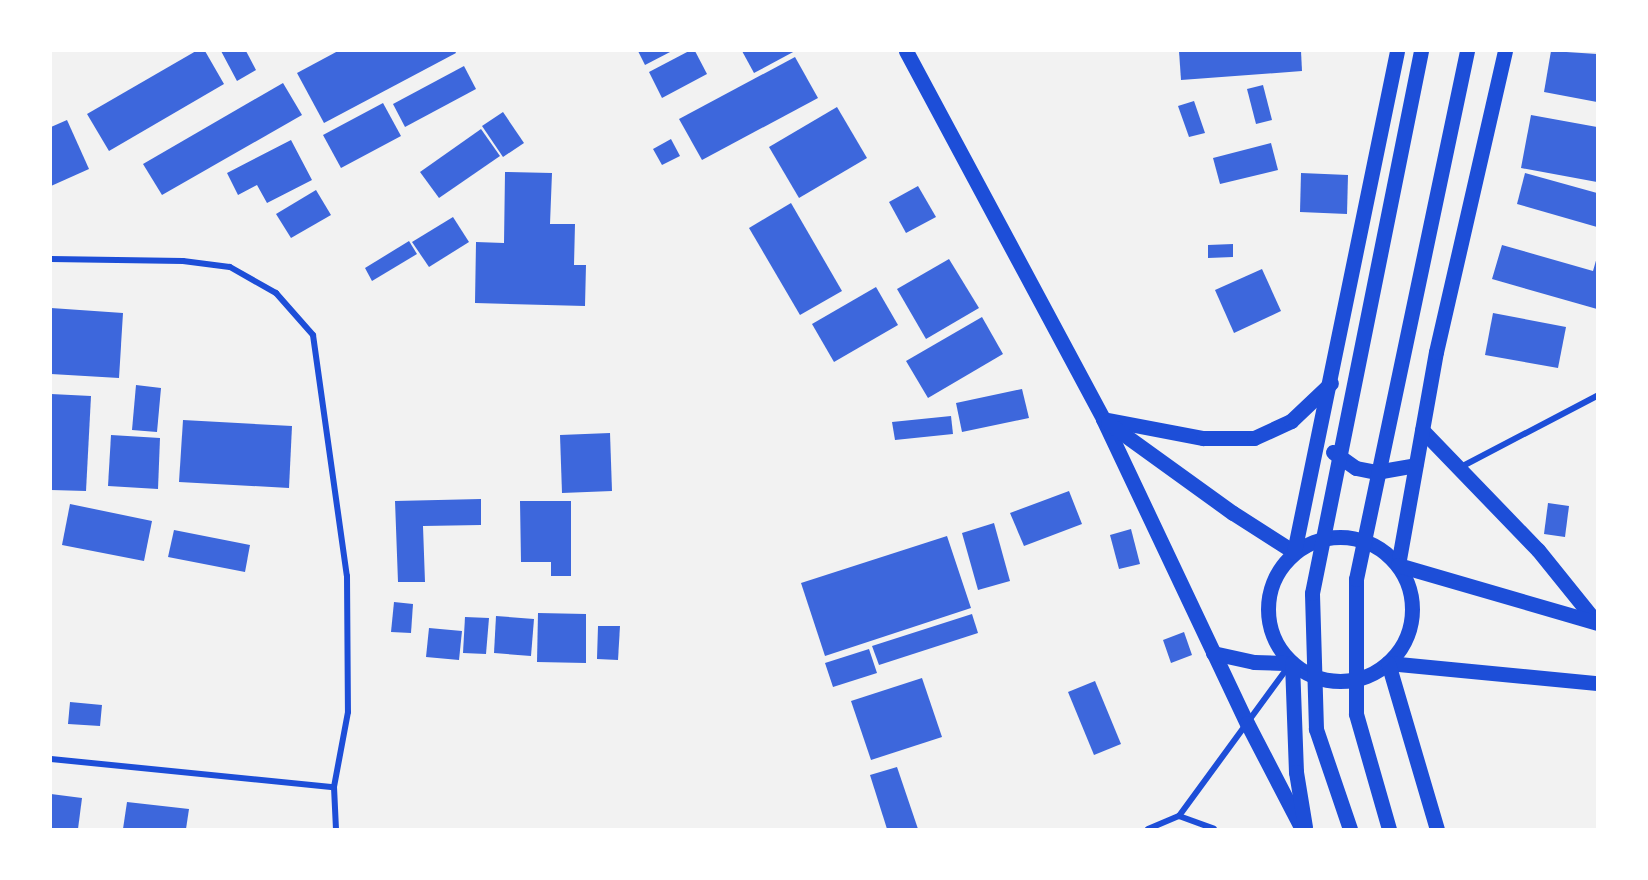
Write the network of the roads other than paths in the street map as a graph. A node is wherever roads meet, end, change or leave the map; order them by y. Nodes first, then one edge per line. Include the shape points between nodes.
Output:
1 (906, 51) edge
2 (1397, 51) edge
3 (1421, 51) edge
4 (1467, 51) edge
5 (1505, 51) edge
6 (51, 259) edge
7 (1331, 383) junction
8 (1597, 396) edge
9 (1103, 419) junction
10 (1422, 430) junction
11 (1320, 440) junction
12 (1415, 465) junction
13 (1457, 469) junction
14 (1294, 552) junction
15 (1398, 565) junction
16 (1597, 622) edge
17 (1214, 653) junction
18 (1292, 663) junction
19 (1388, 663) junction
20 (1597, 683) edge
21 (1247, 723) junction
22 (51, 759) edge
23 (334, 787) junction
24 (1179, 816) junction
25 (336, 829) edge
26 (1148, 829) edge
27 (1214, 829) edge
28 (1304, 829) edge
29 (1350, 829) edge
30 (1389, 829) edge
31 (1437, 829) edge

1 - 9 main road
2 - 7 main road
3 - 29 main road via 1312,593 1316,729
4 - 30 main road via 1356,579 1356,714
5 - 10 main road
6 - 23 street via 183,261 230,267 276,293 313,335 348,576 348,712
7 - 9 main road via 1291,421 1254,438 1203,438
7 - 11 main road
8 - 13 street
9 - 14 main road
9 - 17 main road
10 - 12 main road
10 - 13 main road
11 - 12 main road via 1356,468 1376,472
11 - 14 main road
12 - 15 main road
13 - 16 main road via 1538,550
14 - 15 main road via 1320,539 1349,537 1376,546
14 - 18 main road via 1275,577 1267,607 1278,647
15 - 16 main road
15 - 19 main road via 1410,589 1412,616 1405,642
17 - 18 main road via 1254,662
17 - 21 main road
18 - 19 main road via 1330,680 1350,680
18 - 21 street
18 - 28 main road via 1296,772
19 - 20 main road
19 - 31 main road
21 - 24 street
21 - 28 main road
22 - 23 street
23 - 25 street
24 - 26 street
24 - 27 street

